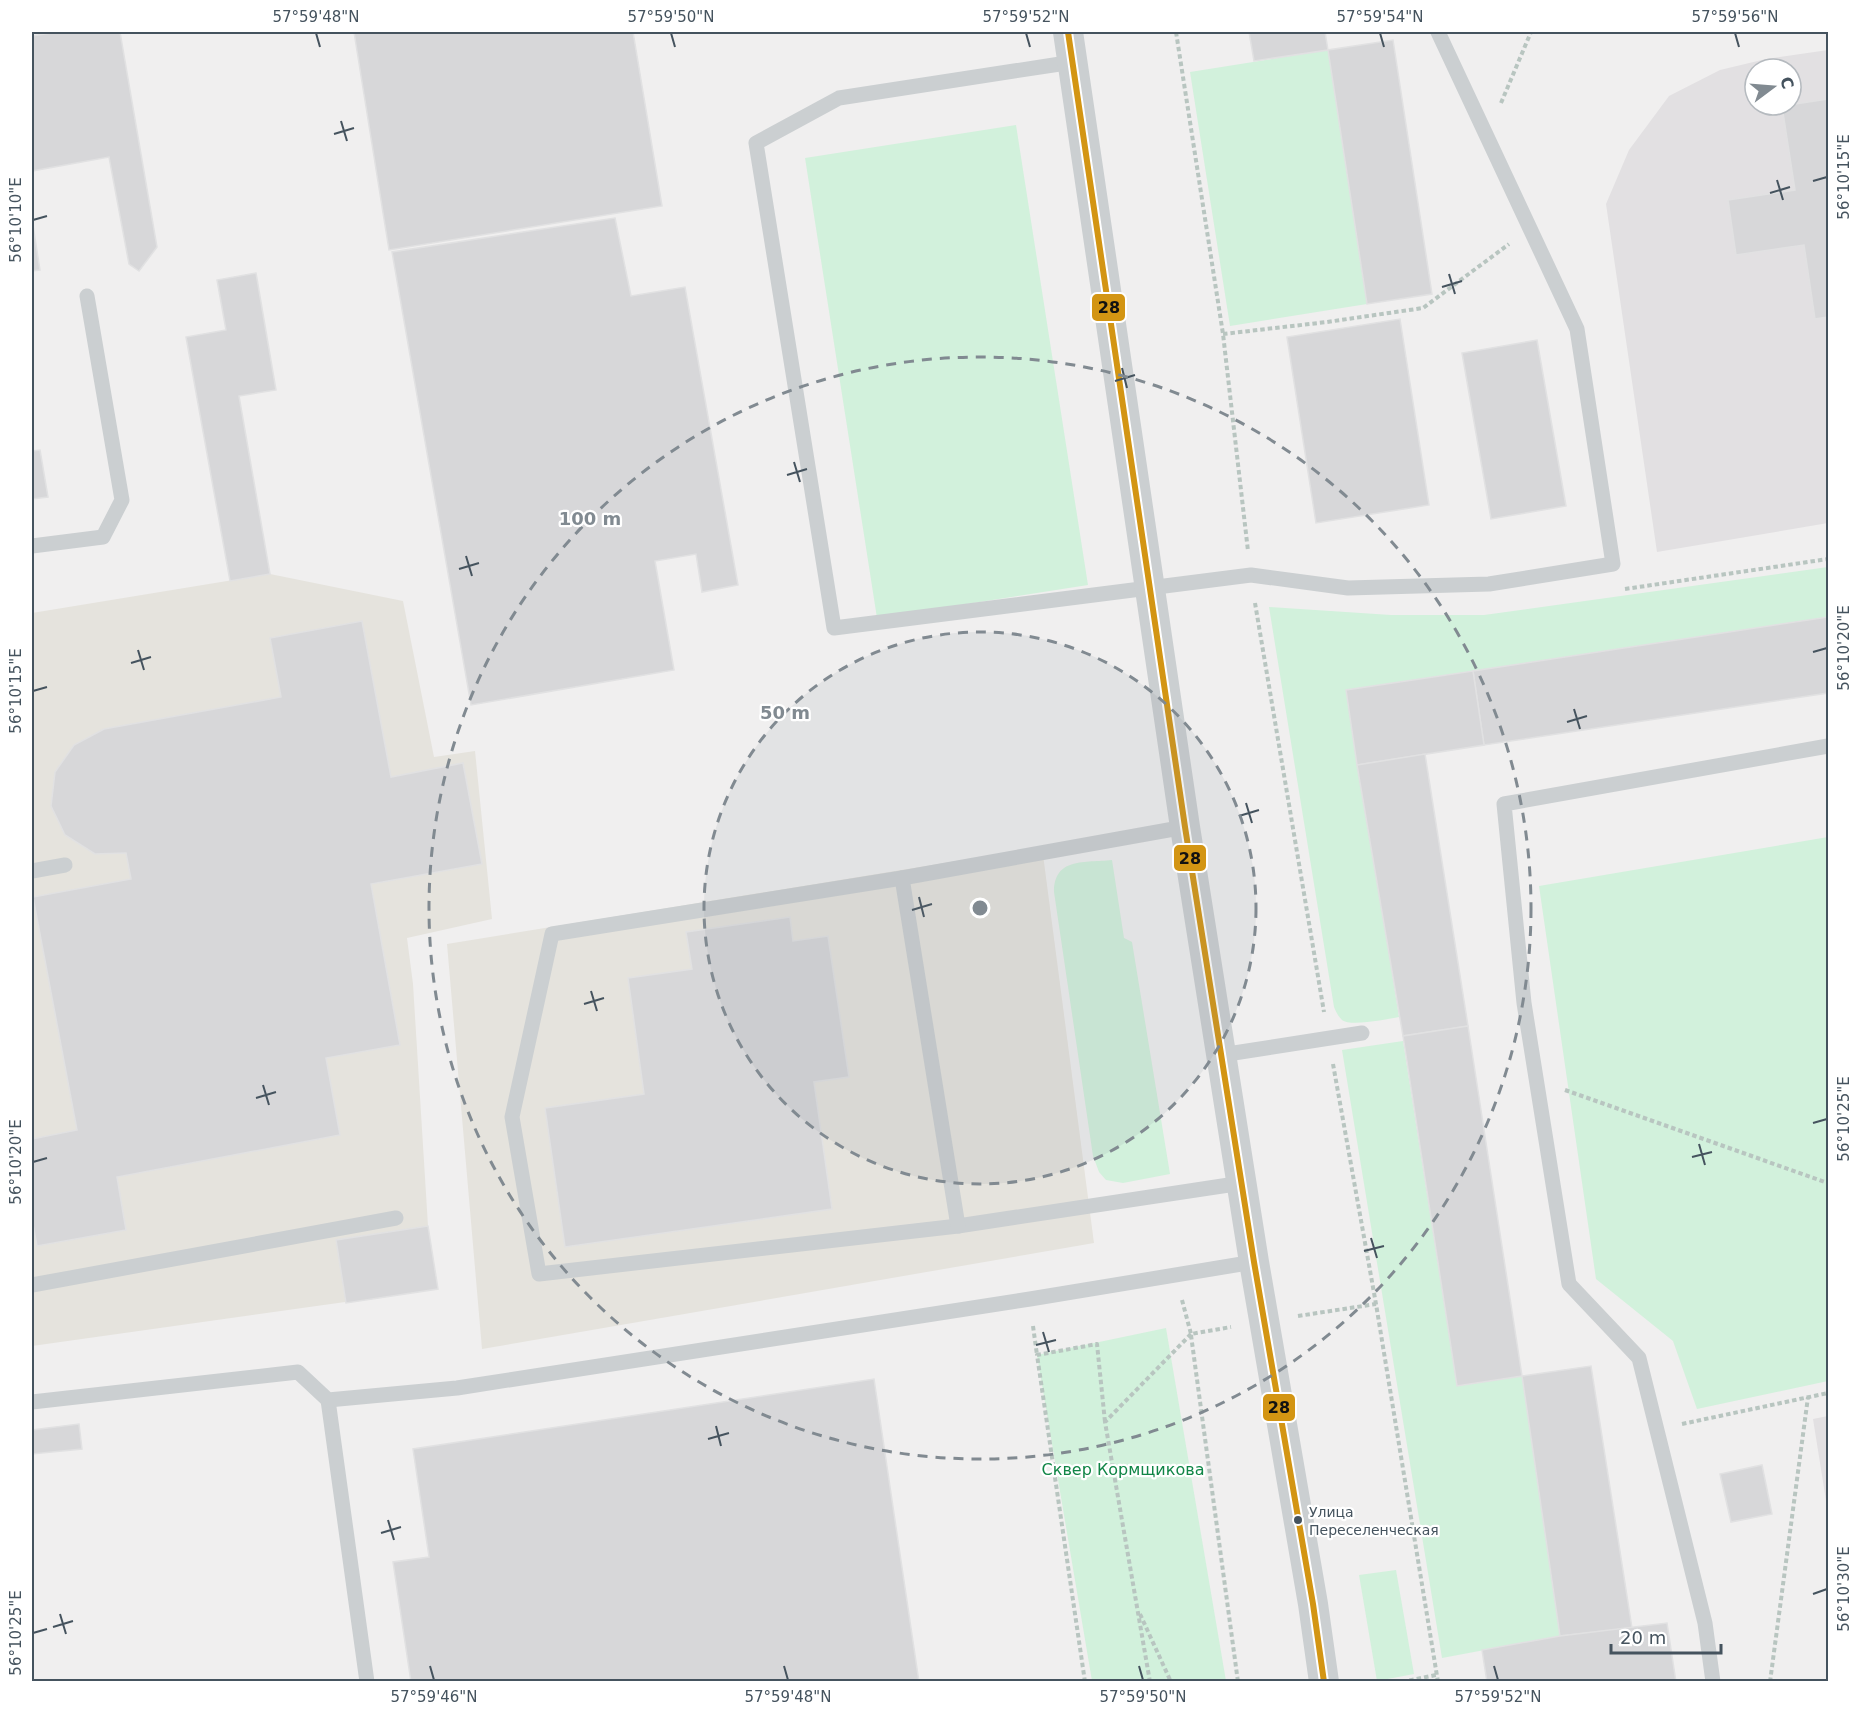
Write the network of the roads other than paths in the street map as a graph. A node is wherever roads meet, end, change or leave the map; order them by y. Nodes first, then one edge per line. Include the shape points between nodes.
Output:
1 (1068, 32) edge
2 (1438, 32) edge
3 (1073, 62) junction
4 (87, 296) dead end
5 (32, 546) edge
6 (1149, 587) junction
7 (1828, 746) edge
8 (1185, 827) junction
9 (65, 865) dead end
10 (32, 871) edge
11 (902, 878) junction
12 (1362, 1033) dead end
13 (1221, 1055) junction
14 (1242, 1183) junction
15 (396, 1218) dead end
16 (958, 1226) junction
17 (1254, 1262) junction
18 (32, 1285) edge
19 (328, 1400) junction
20 (32, 1402) edge
21 (367, 1682) edge
22 (1324, 1682) edge
23 (1713, 1682) edge

1 - 3 street
2 - 6 lane via 1577,329 1613,564 1489,584 1348,588 1251,574
3 - 6 street
3 - 6 lane via 839,98 756,143 834,628
4 - 5 lane via 122,500 103,537
6 - 8 street
7 - 23 lane via 1504,804 1524,1004 1569,1284 1639,1358 1705,1623
8 - 11 lane
8 - 13 street
9 - 10 lane
11 - 16 lane
11 - 16 lane via 552,934 512,1117 539,1274
12 - 13 lane
13 - 14 street
14 - 16 lane
14 - 17 street
15 - 18 lane
17 - 19 lane via 457,1388
17 - 22 street
19 - 20 lane via 298,1372
19 - 21 lane

